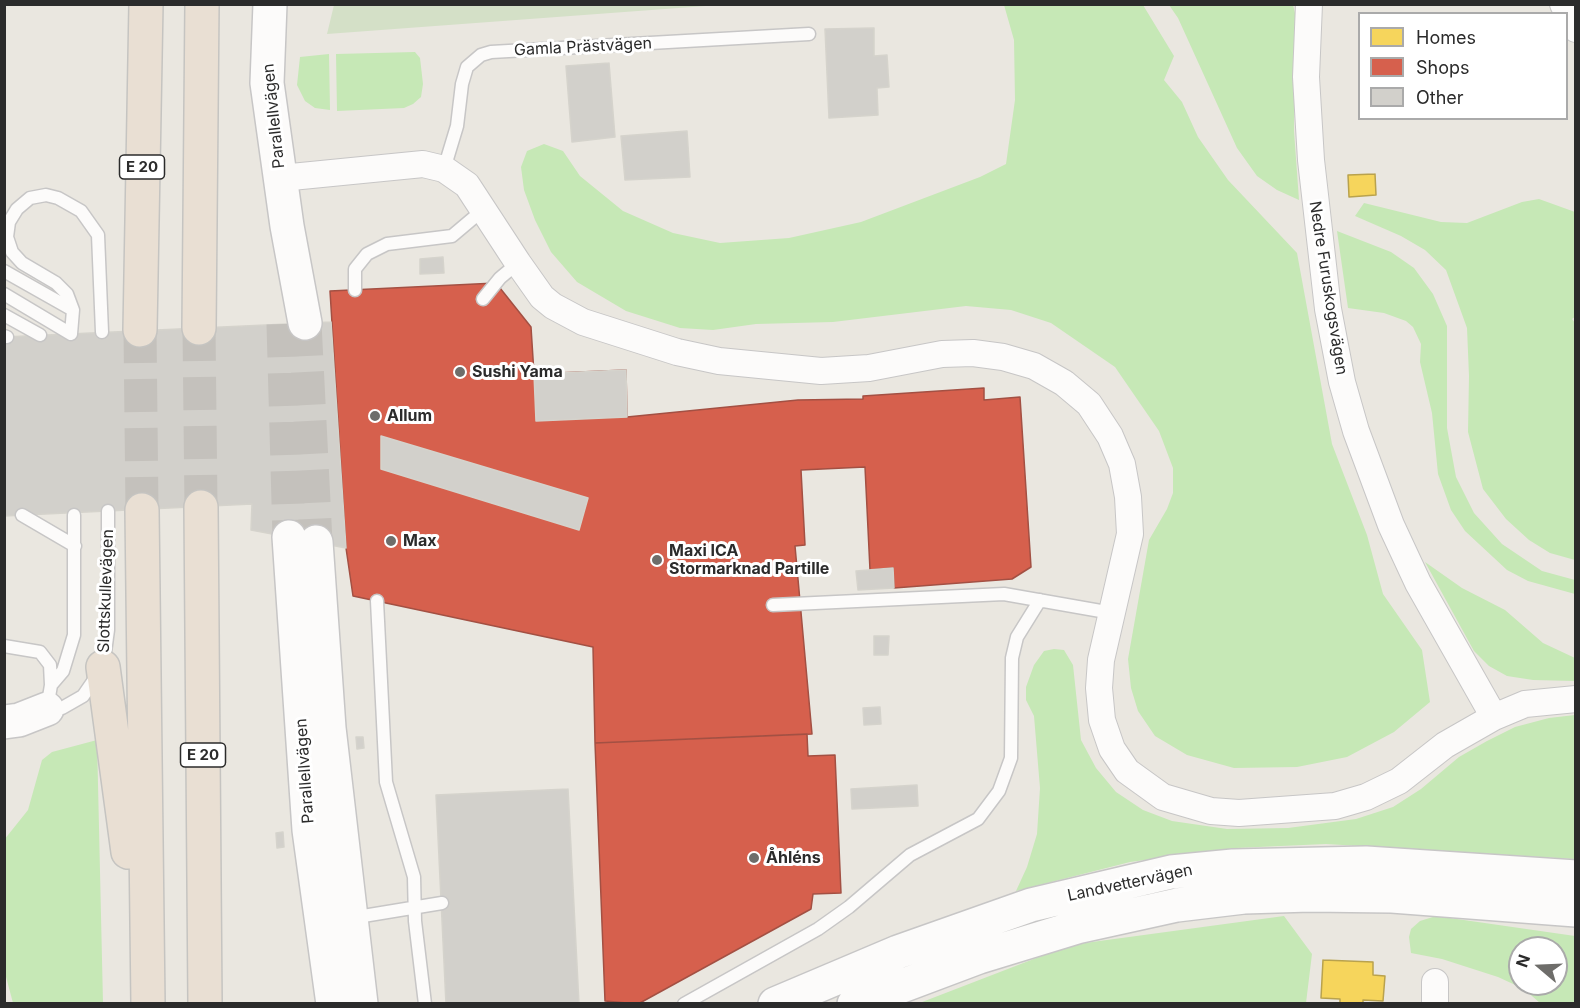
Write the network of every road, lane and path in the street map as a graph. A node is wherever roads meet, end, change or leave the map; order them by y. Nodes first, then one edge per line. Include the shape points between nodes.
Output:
1 (146, 4) edge
2 (202, 4) edge
3 (270, 4) edge
4 (1309, 4) edge
5 (1568, 14) edge
6 (1575, 29) edge
7 (808, 34) dead end
8 (444, 169) junction
9 (281, 178) junction
10 (484, 209) junction
11 (518, 263) junction
12 (4, 271) edge
13 (355, 290) dead end
14 (4, 294) edge
15 (483, 298) dead end
16 (72, 309) junction
17 (4, 315) edge
18 (294, 324) tunnel mouth
19 (199, 328) tunnel mouth
20 (140, 330) tunnel mouth
21 (102, 332) dead end
22 (40, 335) dead end
23 (201, 507) tunnel mouth
24 (142, 510) tunnel mouth
25 (108, 511) dead end
26 (22, 515) dead end
27 (71, 516) dead end
28 (303, 540) tunnel mouth
29 (75, 546) junction
30 (1040, 600) junction
31 (377, 601) dead end
32 (773, 605) dead end
33 (1113, 613) junction
34 (4, 646) edge
35 (103, 667) junction
36 (49, 697) junction
37 (1575, 699) edge
38 (1494, 717) junction
39 (4, 722) edge
40 (1575, 877) edge
41 (442, 903) dead end
42 (415, 908) junction
43 (1575, 910) edge
44 (336, 920) junction
45 (148, 957) junction
46 (148, 1004) edge
47 (205, 1004) edge
48 (333, 1004) edge
49 (361, 1004) edge
50 (425, 1004) edge
51 (684, 1004) edge
52 (775, 1004) edge
53 (854, 1004) edge

1 - 20 highway, E 20
2 - 19 highway
3 - 9 street, Parallellvägen via 267,83
4 - 38 street, Nedre Furuskogsvägen via 1306,77 1312,171 1328,309 1342,382 1359,442 1391,525 1418,582
5 - 6 street
7 - 8 lane, Gamla Prästvägen via 481,55 467,67 457,126
8 - 9 street via 423,164
8 - 10 street via 467,185
9 - 18 street, Parallellvägen
10 - 11 street
10 - 13 lane via 452,236 387,244 367,254 355,269
11 - 15 lane
11 - 33 street via 542,297 583,322 719,362 821,371 973,353 1034,366 1064,383 1089,404 1122,464 1130,534
12 - 16 lane
14 - 16 lane via 71,334
16 - 21 lane via 67,294 56,283 12,252 9,222 30,198 45,195 71,204 86,216 98,235
17 - 22 lane
23 - 47 highway, E 20
24 - 45 highway
25 - 35 lane, Slottskullevägen via 108,630
26 - 29 lane
27 - 29 lane, Slottskullevägen
28 - 44 street, Parallellvägen via 309,830
29 - 36 lane, Slottskullevägen via 74,635
30 - 32 lane via 1004,594
30 - 33 lane
30 - 51 lane via 1017,637 1012,658 1011,758 993,799 978,819 910,855 818,929
31 - 42 lane via 386,782 414,877
33 - 38 street via 1101,660 1099,688 1102,720 1112,749 1127,771 1145,787 1186,805 1239,813 1335,806 1399,781 1445,745
34 - 36 lane via 40,652 47,658
35 - 36 lane, Slottskullevägen via 83,696 62,708
35 - 45 highway via 127,836 132,903
36 - 39 street, Slottskullevägen via 19,720
37 - 38 street via 1525,704
40 - 52 street, Landvettervägen via 1366,863 1233,866 1171,872 1031,904 898,952
41 - 42 lane
42 - 44 lane
42 - 50 lane
43 - 53 street, Landvettervägen via 1310,895 1177,905 1077,927 979,957
44 - 48 street, Parallellvägen
44 - 49 street, Parallellvägen
45 - 46 highway

